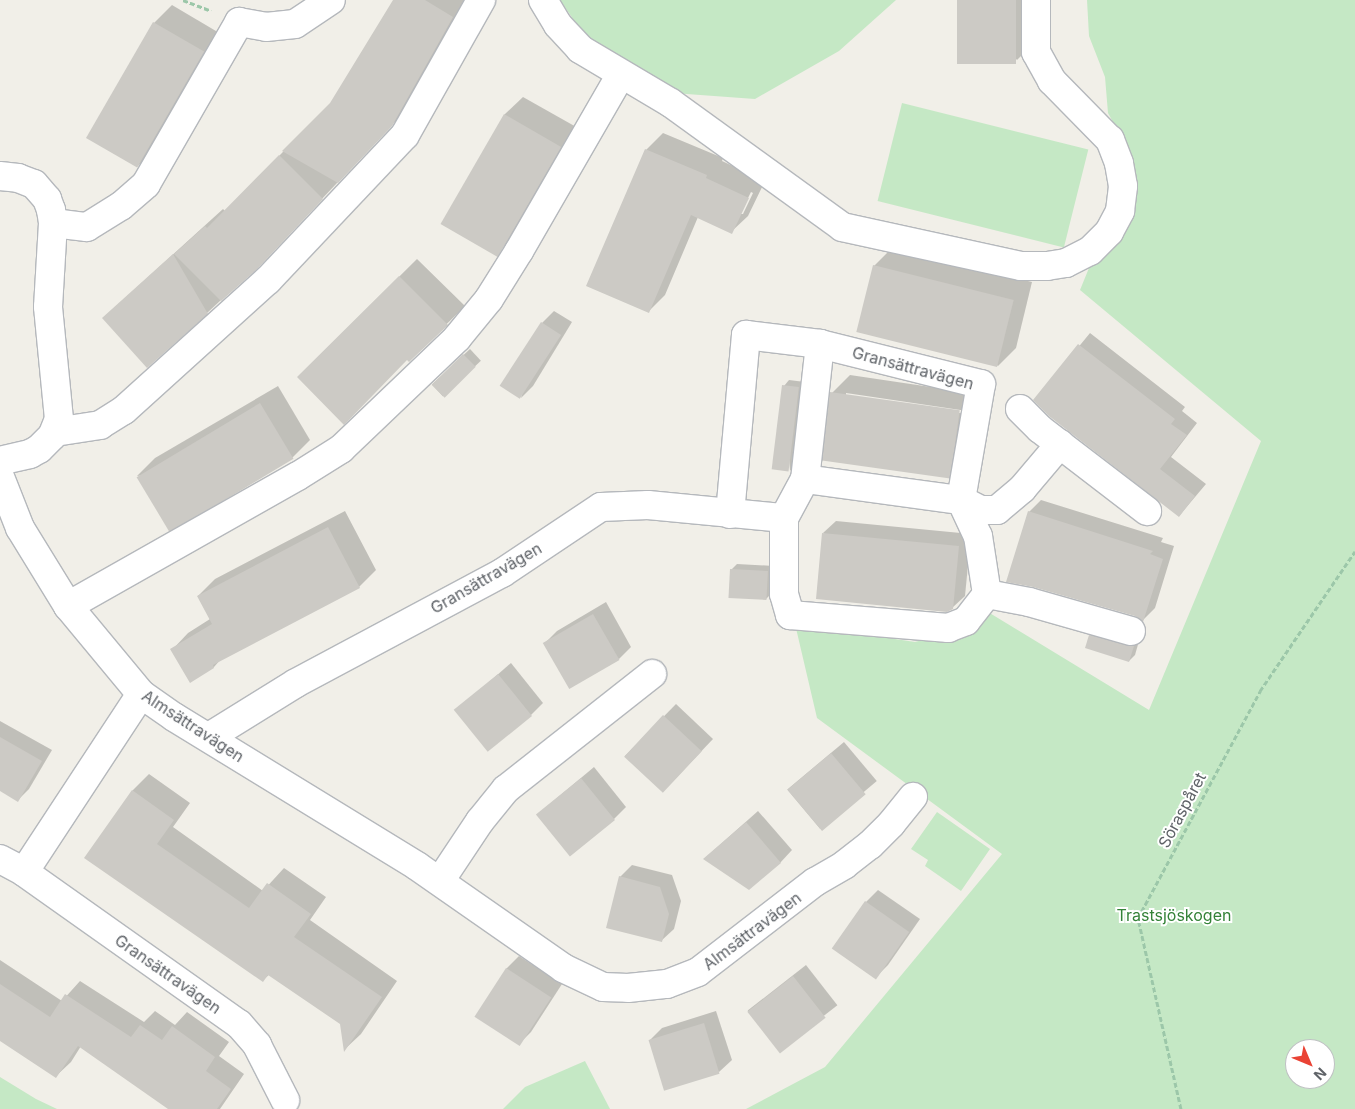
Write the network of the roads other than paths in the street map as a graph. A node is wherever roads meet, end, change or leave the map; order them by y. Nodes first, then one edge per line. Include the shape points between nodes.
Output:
1 (331, 0) edge
2 (480, 0) edge
3 (543, 0) edge
4 (1036, 0) edge
5 (621, 74) junction
6 (0, 176) edge
7 (53, 224) junction
8 (820, 344) junction
9 (1020, 410) dead end
10 (56, 432) junction
11 (1060, 444) junction
12 (0, 461) edge
13 (0, 477) edge
14 (805, 479) junction
15 (961, 500) junction
16 (1147, 511) dead end
17 (730, 514) junction
18 (784, 518) junction
19 (987, 594) junction
20 (68, 606) junction
21 (1131, 631) dead end
22 (652, 674) dead end
23 (141, 694) junction
24 (210, 738) junction
25 (912, 796) dead end
26 (0, 859) edge
27 (24, 872) junction
28 (440, 881) junction
29 (285, 1100) dead end

1 - 7 street via 295,24 266,27 239,22 146,184 121,206 87,226
2 - 10 street via 405,135 268,280 124,410 100,425
3 - 5 street via 558,25 580,49
4 - 5 street via 1036,52 1052,80 1110,140 1123,186 1120,211 1109,232 1090,251 1066,263 1021,266 842,227 671,103
5 - 20 street via 494,291 444,351 341,449
6 - 7 street via 34,184 47,200
7 - 10 street via 48,308 59,419
8 - 14 street
8 - 15 street, Gransättravägen via 981,384
8 - 17 street, Gransättravägen via 746,335
9 - 11 street
10 - 12 street via 30,454
11 - 15 street via 1022,489 997,510 981,510
11 - 16 street
13 - 20 street, Almsättravägen via 20,528
14 - 15 street
14 - 18 street
15 - 19 street via 978,536
17 - 18 street, Gransättravägen
17 - 24 street, Gransättravägen via 648,505 601,507 502,573 296,683
18 - 19 street via 784,594 790,616 948,628 966,621
19 - 21 street via 1029,602
20 - 23 street, Almsättravägen
22 - 28 street via 506,789
23 - 24 street, Almsättravägen
23 - 27 street
24 - 28 street, Almsättravägen
25 - 28 street, Almsättravägen via 891,824 844,865 815,882 698,972 667,984 603,988 563,968
26 - 27 street, Gransättravägen
27 - 29 street, Gransättravägen via 239,1024 257,1045

